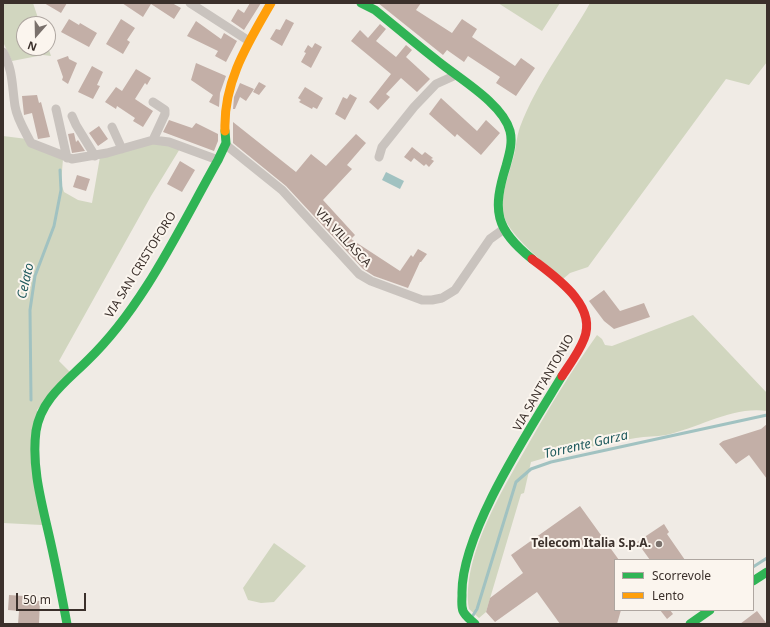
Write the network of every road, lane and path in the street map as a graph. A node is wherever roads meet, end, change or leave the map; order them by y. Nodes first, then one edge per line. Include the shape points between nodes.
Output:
1 (190, 3) edge
2 (271, 3) edge
3 (361, 3) edge
4 (249, 41) junction
5 (3, 52) edge
6 (443, 64) junction
7 (456, 75) junction
8 (436, 84) junction
9 (153, 102) dead end
10 (56, 108) dead end
11 (72, 116) dead end
12 (112, 127) dead end
13 (153, 140) junction
14 (226, 145) junction
15 (122, 149) junction
16 (95, 156) junction
17 (377, 157) dead end
18 (67, 158) junction
19 (218, 160) junction
20 (504, 229) junction
21 (767, 572) edge
22 (754, 581) edge
23 (709, 611) edge
24 (67, 624) edge
25 (475, 624) edge
26 (690, 624) edge

1 - 4 street
2 - 4 street, VIA SAN CRISTOFORO
3 - 6 street, VIA SANT'ANTONIO via 375,10
4 - 14 street, VIA SAN CRISTOFORO via 236,69 226,102
5 - 18 street via 9,62 19,121 31,143
6 - 7 street, VIA SANT'ANTONIO
6 - 8 street
7 - 8 street
7 - 20 street, VIA SANT'ANTONIO via 502,116 511,132 512,144 497,198
8 - 17 street via 405,117
9 - 13 street via 164,110 165,114
10 - 18 street
11 - 16 street
12 - 15 street
13 - 15 street
13 - 19 street via 169,142
14 - 19 street, VIA SAN CRISTOFORO
14 - 20 street, VIA VILLASCA via 282,190 359,274 418,298 437,300 455,290 490,239
15 - 16 street
16 - 18 street
19 - 24 street, VIA SAN CRISTOFORO via 138,297 96,352 50,395 36,429 38,485
20 - 25 street, VIA SANT'ANTONIO via 514,243 571,292 584,309 587,328 582,342 545,403 484,515 460,591 463,612
21 - 22 street
23 - 26 street

